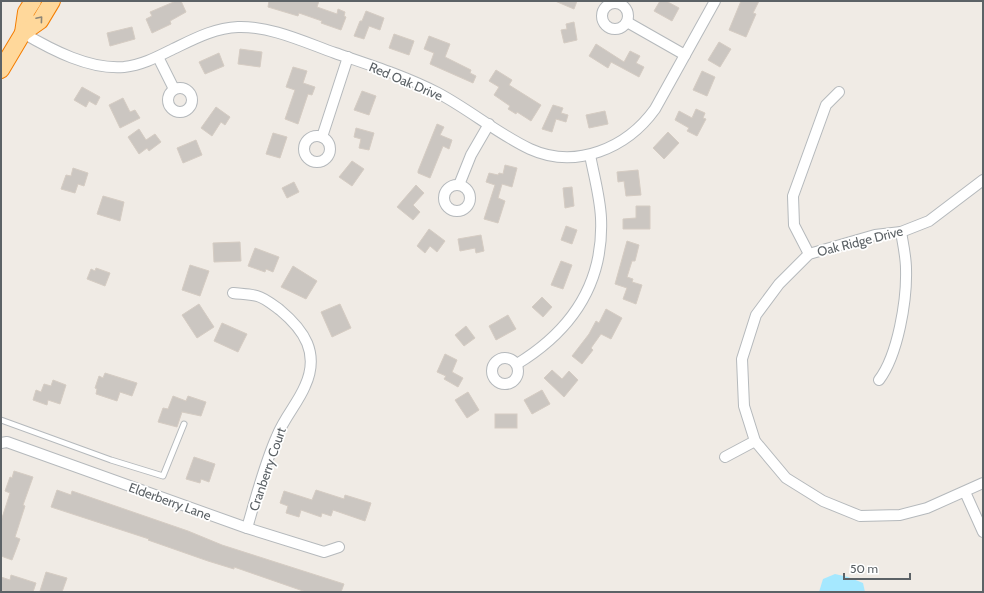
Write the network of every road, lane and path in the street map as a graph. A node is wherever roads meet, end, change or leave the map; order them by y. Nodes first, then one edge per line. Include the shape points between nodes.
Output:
1 (33, 1) edge
2 (52, 1) edge
3 (715, 1) edge
4 (627, 22) dead end
5 (23, 33) junction
6 (685, 55) junction
7 (158, 57) junction
8 (348, 57) junction
9 (1, 70) edge
10 (174, 89) dead end
11 (839, 92) dead end
12 (489, 124) junction
13 (322, 137) dead end
14 (590, 155) junction
15 (983, 180) edge
16 (459, 185) dead end
17 (901, 232) junction
18 (809, 254) junction
19 (232, 293) dead end
20 (517, 364) dead end
21 (879, 380) dead end
22 (1, 420) edge
23 (184, 424) dead end
24 (755, 441) junction
25 (1, 442) edge
26 (726, 457) dead end
27 (983, 483) edge
28 (965, 492) junction
29 (246, 528) junction
30 (983, 532) edge
31 (339, 547) dead end

1 - 5 highway via 26,12
5 -> 2 highway via 40,21
3 - 6 street, Red Oak Drive
4 - 6 street
5 - 7 street, Red Oak Drive via 43,44 106,67 134,65
5 - 9 highway
6 - 14 street, Red Oak Drive via 644,124 620,143
7 - 8 street, Red Oak Drive via 206,33 238,27 271,31
7 - 10 street
8 - 12 street, Red Oak Drive via 424,86
8 - 13 street
11 - 18 street via 826,105 794,196 794,225
12 - 14 street, Red Oak Drive via 522,145 543,153 563,156
12 - 16 street via 471,155
14 - 20 street via 601,227 592,280 577,310 561,331 538,352
15 - 17 street, Oak Ridge Drive via 929,221
17 - 18 street, Oak Ridge Drive via 875,235
17 - 21 street via 906,270 902,321 888,368
18 - 24 street, Oak Ridge Drive via 779,284 756,315 742,359 744,406
19 - 29 street, Cranberry Court via 257,296 271,303 295,323 306,338 311,355 305,387 276,437
22 - 23 lane via 162,476
24 - 26 street
24 - 28 street, Oak Ridge Drive via 786,478 823,501 860,516 900,515 927,508
25 - 29 street, Elderberry Lane
27 - 28 street, Oak Ridge Drive
28 - 30 street
29 - 31 street, Elderberry Lane via 324,552

